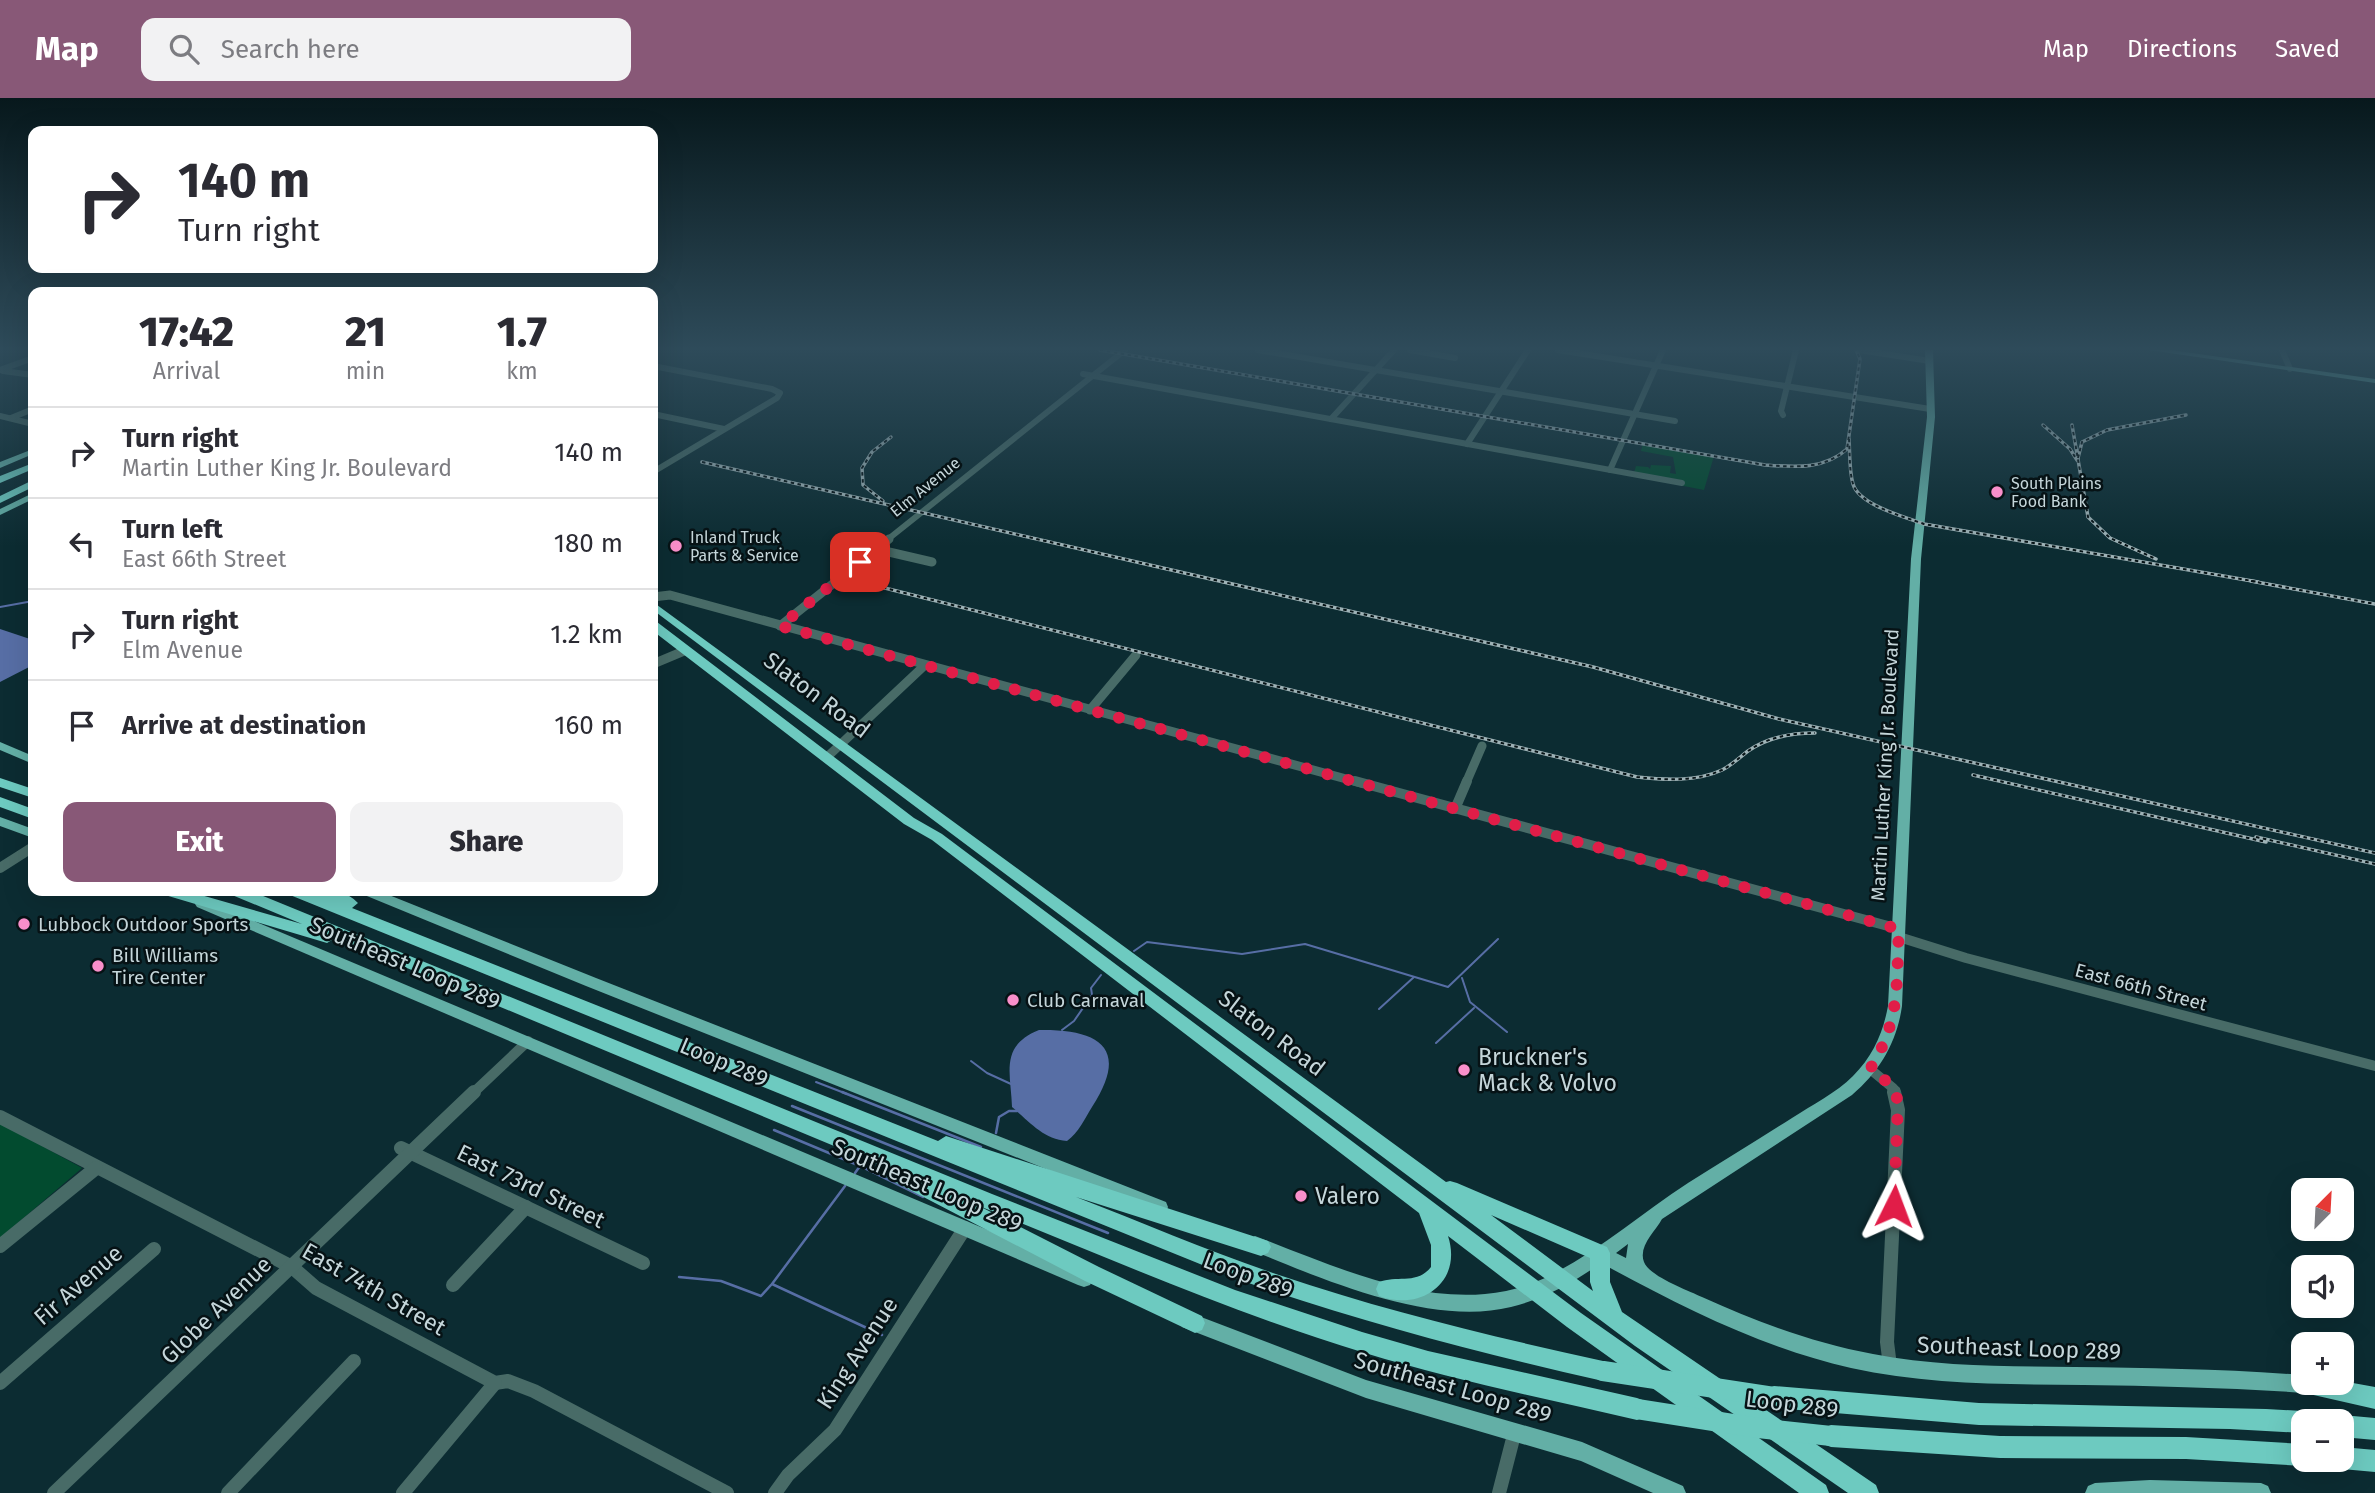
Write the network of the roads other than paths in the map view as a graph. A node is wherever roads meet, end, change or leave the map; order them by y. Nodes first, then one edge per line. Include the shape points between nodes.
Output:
1 (658, 415) edge
2 (748, 415) edge
3 (1044, 415) edge
4 (1309, 415) edge
5 (1335, 415) edge
6 (1486, 415) edge
7 (1634, 415) edge
8 (1640, 415) edge
9 (1929, 415) edge
10 (4, 417) edge
11 (1331, 419) junction
12 (1675, 421) dead end
13 (28, 423) edge
14 (724, 429) junction
15 (1467, 444) junction
16 (28, 453) edge
17 (0, 465) edge
18 (28, 466) edge
19 (658, 469) edge
20 (1610, 470) junction
21 (28, 476) edge
22 (0, 477) edge
23 (1682, 483) dead end
24 (28, 486) edge
25 (0, 488) edge
26 (28, 497) edge
27 (0, 500) edge
28 (0, 510) edge
29 (876, 549) junction
30 (932, 562) dead end
31 (658, 596) edge
32 (658, 609) edge
33 (780, 626) junction
34 (658, 629) edge
35 (684, 651) junction
36 (1136, 655) dead end
37 (658, 662) edge
38 (925, 665) junction
39 (736, 667) junction
40 (717, 676) junction
41 (1090, 710) junction
42 (841, 745) junction
43 (0, 746) edge
44 (1482, 746) dead end
45 (0, 755) edge
46 (28, 758) edge
47 (826, 758) junction
48 (28, 763) edge
49 (0, 782) edge
50 (28, 792) edge
51 (0, 802) edge
52 (1455, 809) junction
53 (28, 812) edge
54 (0, 821) edge
55 (28, 832) edge
56 (28, 850) edge
57 (0, 867) edge
58 (182, 896) edge
59 (188, 896) edge
60 (249, 896) edge
61 (308, 896) edge
62 (335, 896) edge
63 (379, 896) edge
64 (1899, 933) junction
65 (455, 954) junction
66 (399, 956) junction
67 (528, 1041) junction
68 (2375, 1066) edge
69 (1870, 1069) junction
70 (743, 1072) junction
71 (726, 1091) junction
72 (1323, 1103) junction
73 (0, 1117) edge
74 (1307, 1118) junction
75 (407, 1150) junction
76 (96, 1168) junction
77 (1426, 1180) junction
78 (1424, 1206) junction
79 (526, 1207) junction
80 (1657, 1213) junction
81 (965, 1228) junction
82 (0, 1246) edge
83 (1261, 1247) junction
84 (154, 1249) dead end
85 (1600, 1253) junction
86 (643, 1263) dead end
87 (292, 1268) junction
88 (1642, 1276) junction
89 (1561, 1278) junction
90 (453, 1285) dead end
91 (1386, 1289) junction
92 (1536, 1292) junction
93 (1614, 1318) junction
94 (1195, 1323) junction
95 (354, 1361) dead end
96 (1890, 1366) junction
97 (0, 1383) edge
98 (495, 1383) junction
99 (2291, 1384) edge
100 (2354, 1389) edge
101 (2375, 1391) edge
102 (2354, 1394) edge
103 (2375, 1398) edge
104 (2291, 1422) edge
105 (2354, 1427) edge
106 (2375, 1429) edge
107 (1515, 1431) junction
108 (2291, 1454) edge
109 (2354, 1459) edge
110 (2375, 1461) edge
111 (54, 1493) edge
112 (228, 1493) edge
113 (403, 1493) edge
114 (727, 1493) edge
115 (775, 1493) edge
116 (1499, 1493) edge
117 (1676, 1493) edge
118 (1818, 1493) edge
119 (1868, 1493) edge
120 (2095, 1493) edge
121 (2261, 1493) edge

1 - 14 street
2 - 14 street
3 - 29 street, Elm Avenue
4 - 11 street
5 - 11 street
6 - 15 street
7 - 20 street
8 - 12 street
9 - 64 main road, Martin Luther King Jr. Boulevard via 1916,559
10 - 13 street
11 - 15 street
14 - 19 street
15 - 20 street
16 - 17 main road
18 - 22 highway
20 - 23 street
21 - 25 highway
24 - 27 highway
26 - 28 main road
29 - 30 street
29 - 33 street, Elm Avenue
31 - 33 street, East 66th Street via 670,595
32 - 39 highway, Slaton Road
33 - 38 street, East 66th Street
34 - 35 highway
35 - 37 street
35 - 40 highway
36 - 41 street
38 - 41 street, East 66th Street
38 - 42 street
39 - 40 highway
39 - 42 highway, Slaton Road
40 - 47 highway
41 - 52 street, East 66th Street
42 - 47 street
42 - 72 highway, Slaton Road
43 - 46 main road
44 - 52 street
45 - 48 main road
47 - 74 highway
49 - 50 highway
51 - 53 highway
52 - 64 street, East 66th Street
54 - 55 main road
56 - 57 street
58 - 67 main road, Southeast Loop 289
59 - 66 highway
60 - 66 highway, Loop 289
61 - 65 highway, Loop 289
62 - 65 highway
63 - 83 main road
64 - 68 street, East 66th Street via 1979,961
64 - 69 main road, Martin Luther King Jr. Boulevard via 1893,1022
65 - 70 highway, Loop 289
66 - 71 highway, Loop 289
67 - 75 street, Globe Avenue
67 - 81 main road, Southeast Loop 289
69 - 80 main road, Martin Luther King Jr. Boulevard via 1847,1091
69 - 96 street via 1893,1088 1898,1110 1887,1342
70 - 83 highway via 1004,1165
70 - 104 highway, Loop 289, bridge via 1291,1289 1445,1334 1603,1371 1887,1409
71 - 94 highway via 755,1111 843,1147
71 - 108 highway, Loop 289, bridge via 1085,1241 1295,1321 1428,1361 1637,1409 1831,1436 1965,1446 2186,1448
72 - 74 highway
72 - 77 highway, Slaton Road
73 - 76 street, East 74th Street
74 - 78 highway
75 - 79 street, East 73rd Street
75 - 87 street, Globe Avenue
76 - 82 street
76 - 87 street, East 74th Street
77 - 85 highway
77 - 89 highway, Slaton Road
78 - 91 highway via 1442,1242 1441,1270 1420,1287
78 - 92 highway
79 - 86 street, East 73rd Street
79 - 90 street
80 - 85 main road, Martin Luther King Jr. Boulevard
80 - 88 main road via 1633,1253
81 - 94 main road, Southeast Loop 289
81 - 115 street, King Avenue via 835,1430
83 - 91 main road
84 - 97 street, Fir Avenue
85 - 88 main road, Southeast Loop 289
85 - 89 main road, Martin Luther King Jr. Boulevard
85 - 93 highway via 1600,1282
87 - 98 street, East 74th Street via 316,1287
87 - 111 street, Globe Avenue
88 - 96 main road, Southeast Loop 289 via 1769,1335
89 - 92 main road, Martin Luther King Jr. Boulevard
89 - 93 highway, Slaton Road
91 - 92 main road via 1467,1303 1503,1301
92 - 118 highway
93 - 119 highway, Slaton Road
94 - 107 main road, Southeast Loop 289 via 1331,1377
95 - 112 street
96 - 99 main road, Southeast Loop 289 via 1961,1374
98 - 113 street
98 - 114 street, East 74th Street via 508,1381 534,1391
100 - 101 main road, Southeast Loop 289
102 - 103 highway
105 - 106 highway
107 - 116 street
107 - 117 main road, Southeast Loop 289 via 1582,1452
109 - 110 highway
120 - 121 main road

